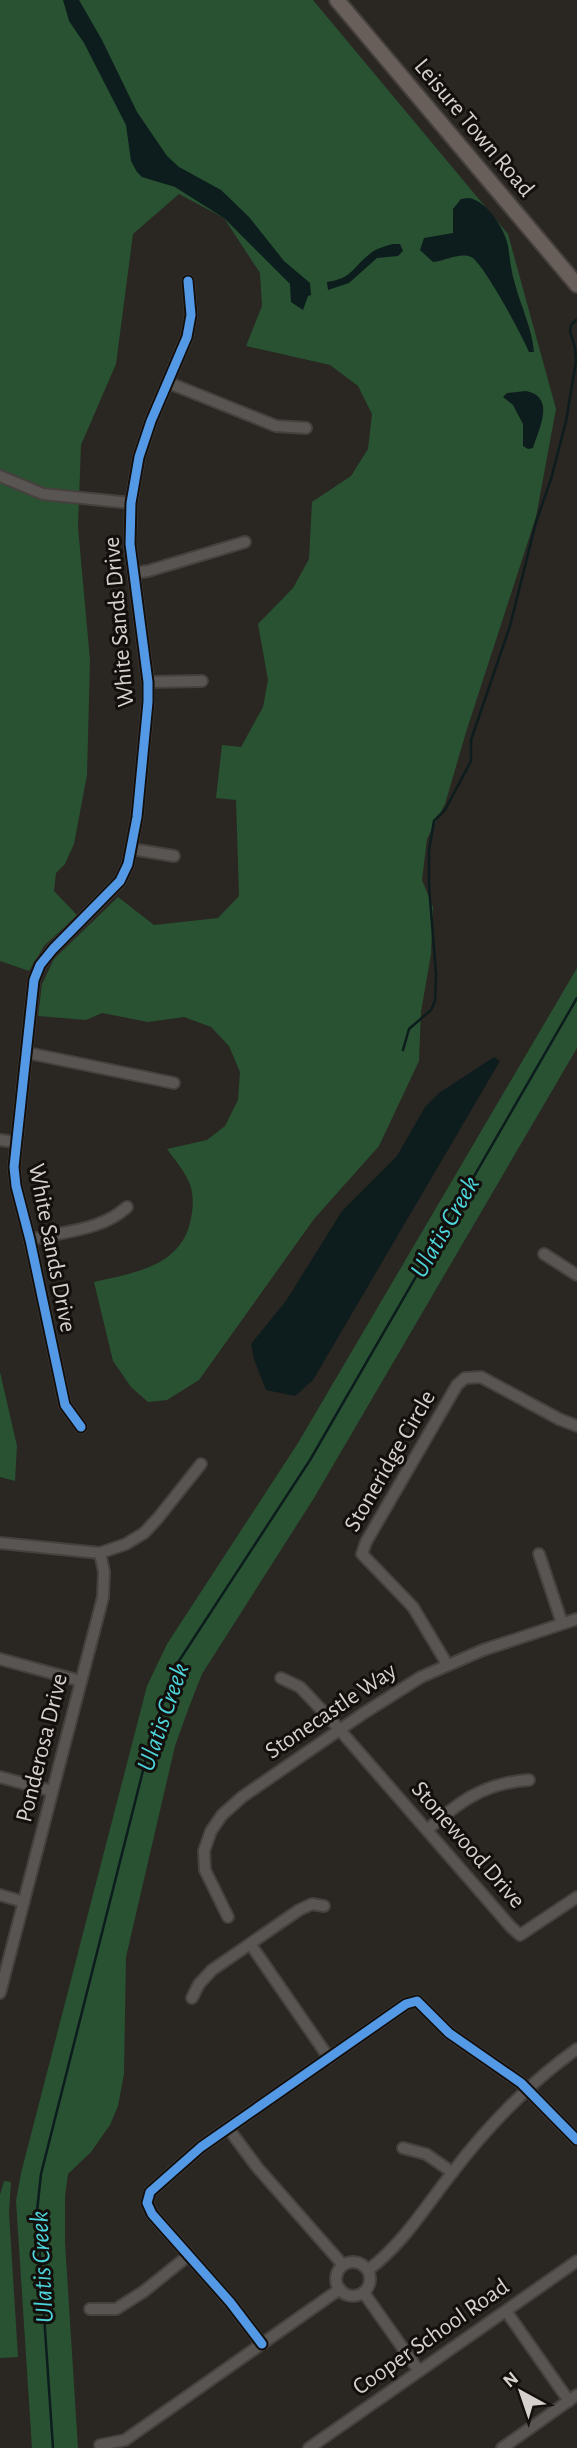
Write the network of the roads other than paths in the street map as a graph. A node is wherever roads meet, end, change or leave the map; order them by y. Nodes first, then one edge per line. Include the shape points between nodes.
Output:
1 (337, 0) edge
2 (188, 281) dead end
3 (577, 285) edge
4 (169, 383) junction
5 (306, 428) dead end
6 (0, 477) edge
7 (131, 503) junction
8 (245, 542) dead end
9 (135, 573) junction
10 (202, 681) dead end
11 (148, 682) junction
12 (132, 849) junction
13 (174, 856) dead end
14 (28, 1054) junction
15 (174, 1083) dead end
16 (0, 1140) edge
17 (15, 1142) junction
18 (127, 1207) dead end
19 (30, 1240) junction
20 (544, 1254) dead end
21 (577, 1275) edge
22 (577, 1426) edge
23 (81, 1427) dead end
24 (201, 1464) dead end
25 (0, 1543) edge
26 (100, 1553) junction
27 (539, 1555) dead end
28 (577, 1619) edge
29 (562, 1623) junction
30 (0, 1660) edge
31 (447, 1664) junction
32 (281, 1678) dead end
33 (80, 1681) junction
34 (340, 1730) junction
35 (0, 1777) edge
36 (529, 1780) dead end
37 (52, 1791) junction
38 (427, 1830) junction
39 (0, 1895) edge
40 (577, 1898) edge
41 (24, 1902) junction
42 (324, 1906) dead end
43 (228, 1917) dead end
44 (251, 1945) junction
45 (0, 1993) edge
46 (192, 1998) dead end
47 (577, 2049) edge
48 (329, 2058) junction
49 (529, 2090) junction
50 (228, 2128) junction
51 (577, 2140) edge
52 (403, 2148) dead end
53 (452, 2172) junction
54 (188, 2256) junction
55 (577, 2261) edge
56 (343, 2265) junction
57 (368, 2270) junction
58 (340, 2289) junction
59 (364, 2293) junction
60 (90, 2309) dead end
61 (506, 2311) junction
62 (262, 2344) junction
63 (419, 2371) junction
64 (573, 2398) edge
65 (100, 2445) dead end
66 (309, 2448) edge
67 (502, 2448) edge

1 - 3 main road, Leisure Town Road
2 - 4 street, White Sands Drive via 191,315 187,337
4 - 5 street via 276,426
4 - 7 street, White Sands Drive via 143,445
6 - 7 street via 43,494
7 - 9 street, White Sands Drive
8 - 9 street
9 - 11 street, White Sands Drive
10 - 11 street
11 - 12 street, White Sands Drive
12 - 13 street
12 - 14 street, White Sands Drive via 120,881 40,965 34,980
14 - 15 street
14 - 17 street, White Sands Drive
16 - 17 street
17 - 19 street, White Sands Drive via 16,1186
18 - 19 street via 102,1224
19 - 23 street, White Sands Drive via 65,1405
20 - 21 street
22 - 31 street, Stoneridge Circle via 481,1377 464,1378 366,1542 362,1554 413,1607
24 - 26 street via 144,1533
25 - 26 street
26 - 33 street, Ponderosa Drive via 103,1597
27 - 29 street
28 - 29 street, Stonecastle Way
29 - 31 street, Stonecastle Way
30 - 33 street
31 - 34 street, Stonecastle Way
32 - 34 street, Stonewood Drive via 300,1687
33 - 37 street, Ponderosa Drive
34 - 38 street, Stonewood Drive
34 - 43 street, Stonecastle Way via 242,1797 211,1831 204,1851 205,1870
35 - 37 street
36 - 38 street via 484,1789
37 - 41 street, Ponderosa Drive
38 - 40 street, Stonewood Drive via 520,1935
39 - 41 street
41 - 45 street, Ponderosa Drive
42 - 44 street via 312,1904 299,1910
44 - 46 street via 212,1970
44 - 48 street
47 - 49 street
48 - 49 street via 417,2001 449,2033
48 - 50 street
49 - 51 street
49 - 53 street
50 - 54 street via 154,2187 148,2197 149,2210
50 - 56 street via 257,2168
52 - 53 street via 426,2154
53 - 57 street via 396,2246
54 - 60 street via 116,2309
54 - 62 street
55 - 61 street, Cooper School Road
56 - 57 street via 358,2263
56 - 58 street via 336,2279
57 - 59 street via 370,2284
58 - 59 street via 354,2297
58 - 62 street
59 - 63 street
61 - 63 street, Cooper School Road
61 - 64 street
62 - 65 street via 125,2440
63 - 66 street, Cooper School Road
64 - 67 street

